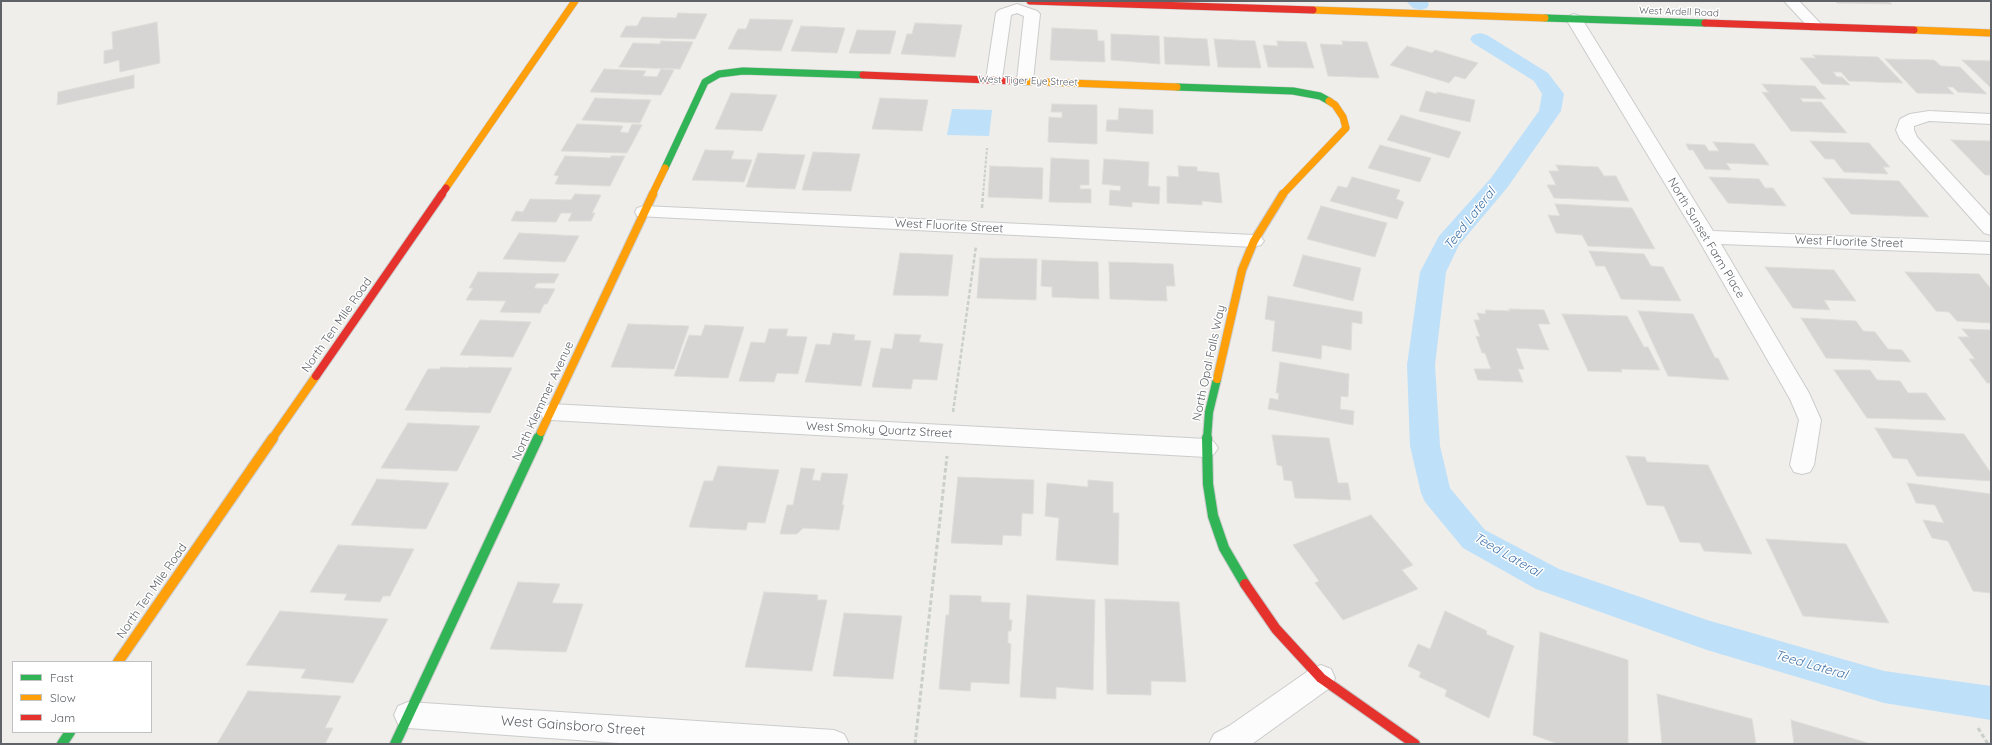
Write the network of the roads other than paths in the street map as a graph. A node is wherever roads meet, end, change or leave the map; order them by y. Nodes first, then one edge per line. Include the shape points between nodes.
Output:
1 (575, 1) edge
2 (1791, 1) edge
3 (1022, 3) edge
4 (1574, 19) junction
5 (1816, 27) junction
6 (1991, 33) edge
7 (719, 74) joint
8 (994, 79) junction
9 (1025, 80) junction
10 (1336, 104) joint
11 (1991, 119) edge
12 (644, 212) junction
13 (1991, 229) edge
14 (1707, 237) junction
15 (1254, 241) junction
16 (1991, 248) edge
17 (551, 412) junction
18 (1206, 448) junction
19 (1802, 464) dead end
20 (119, 661) edge
21 (1321, 678) junction
22 (408, 715) junction
23 (69, 733) edge
24 (62, 744) edge
25 (395, 744) edge
26 (834, 744) edge
27 (1224, 744) edge
28 (1415, 744) edge

1 - 20 street, North Ten Mile Road
2 - 5 street
3 - 4 street, West Ardell Road
3 - 8 street via 1004,13
3 - 9 street via 1032,14
4 - 5 street, West Ardell Road
4 - 14 street, North Sunset Farm Place
5 - 6 street, West Ardell Road
7 - 8 street, West Tiger Eye Street via 743,71
7 - 12 street, North Klemmer Avenue via 705,82
8 - 9 street, West Tiger Eye Street
9 - 10 street, West Tiger Eye Street via 1293,91 1320,96
10 - 15 street, North Opal Falls Way via 1346,128 1282,195
11 - 13 street via 1929,116 1906,122 1905,130 1909,139
12 - 15 street, West Fluorite Street
12 - 17 street, North Klemmer Avenue
14 - 16 street, West Fluorite Street
14 - 19 street, North Sunset Farm Place via 1810,420
15 - 18 street, North Opal Falls Way via 1240,278 1209,412
17 - 18 street, West Smoky Quartz Street
17 - 22 street, North Klemmer Avenue
18 - 21 street, North Opal Falls Way via 1213,516 1224,548 1246,586 1276,629
21 - 27 street
21 - 28 street, North Opal Falls Way
22 - 25 street, North Klemmer Avenue
22 - 26 street, West Gainsboro Street
23 - 24 street

